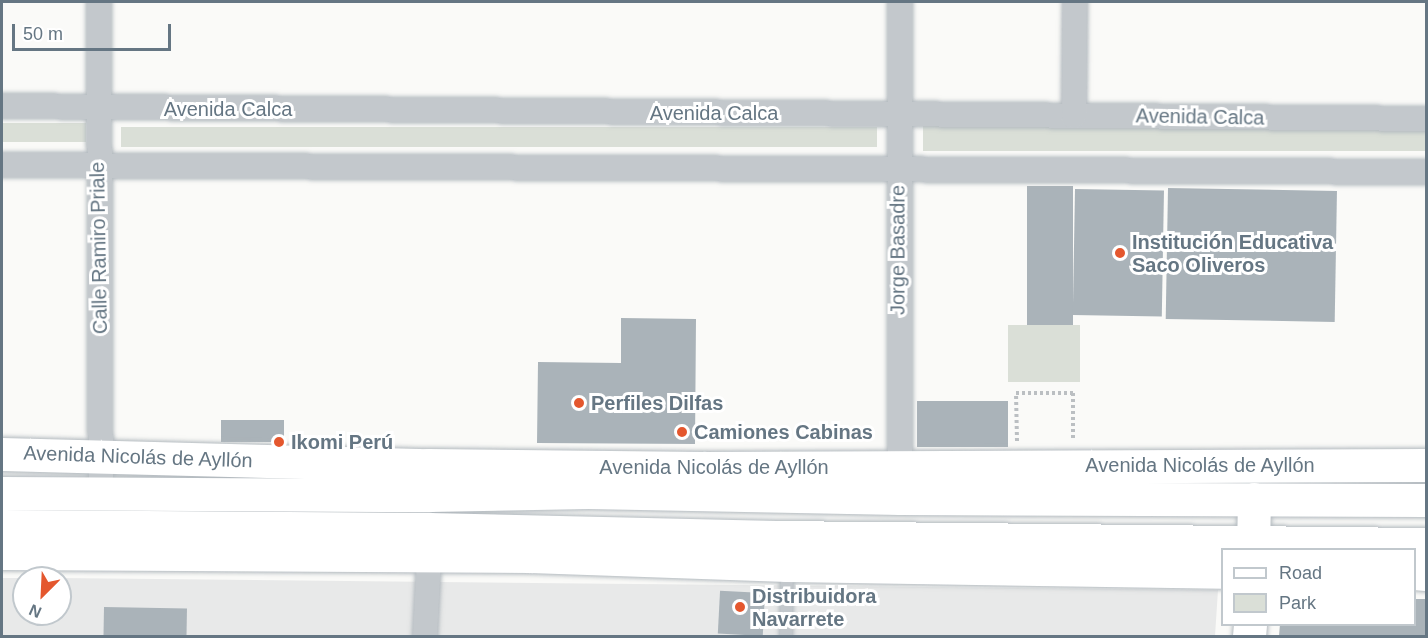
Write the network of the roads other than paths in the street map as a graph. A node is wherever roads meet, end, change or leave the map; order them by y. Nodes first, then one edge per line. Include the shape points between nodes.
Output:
1 (99, 2) edge
2 (900, 2) edge
3 (1075, 2) edge
4 (2, 106) edge
5 (98, 108) junction
6 (901, 115) junction
7 (1074, 116) junction
8 (1426, 120) edge
9 (2, 165) edge
10 (97, 167) junction
11 (898, 168) junction
12 (1426, 172) edge
13 (2, 453) edge
14 (101, 456) junction
15 (1426, 465) edge
16 (900, 466) junction
17 (704, 468) junction
18 (428, 480) junction
19 (588, 492) junction
20 (2, 494) edge
21 (100, 494) junction
22 (900, 498) junction
23 (1254, 499) junction
24 (1426, 500) edge
25 (2, 526) edge
26 (594, 532) junction
27 (430, 542) junction
28 (1426, 544) edge
29 (1253, 547) edge
30 (2, 553) edge
31 (530, 556) junction
32 (788, 565) junction
33 (1221, 572) edge
34 (425, 636) edge
35 (786, 636) edge

1 - 5 street, Calle Ramiro Priale
2 - 6 street, Jorge Basadre
3 - 7 street
4 - 5 street, Avenida Calca
5 - 6 street, Avenida Calca
5 - 10 street, Calle Ramiro Priale
6 - 7 street, Avenida Calca
6 - 11 street, Jorge Basadre
7 - 8 street, Avenida Calca
9 - 10 street
10 - 11 street
10 - 14 street, Calle Ramiro Priale
11 - 12 street
11 - 16 street, Jorge Basadre
13 - 14 main road, Avenida Nicolás de Ayllón
14 - 18 main road, Avenida Nicolás de Ayllón
14 - 21 street, Calle Ramiro Priale
15 - 16 main road, Avenida Nicolás de Ayllón
16 - 17 main road, Avenida Nicolás de Ayllón
16 - 22 street, Jorge Basadre
17 - 18 main road, Avenida Nicolás de Ayllón
17 - 19 main road
18 - 19 main road, Avenida Nicolás de Ayllón
18 - 21 main road, Avenida Nicolás de Ayllón
18 - 27 street
19 - 22 main road, Avenida Nicolás de Ayllón
20 - 21 main road, Avenida Nicolás de Ayllón
22 - 23 main road, Avenida Nicolás de Ayllón
23 - 24 main road, Avenida Nicolás de Ayllón
23 - 29 main road
25 - 27 main road
26 - 27 main road
26 - 29 main road
26 - 31 main road
27 - 30 main road
27 - 31 main road
27 - 34 street
28 - 29 main road
31 - 32 main road
32 - 33 main road
32 - 35 lane

